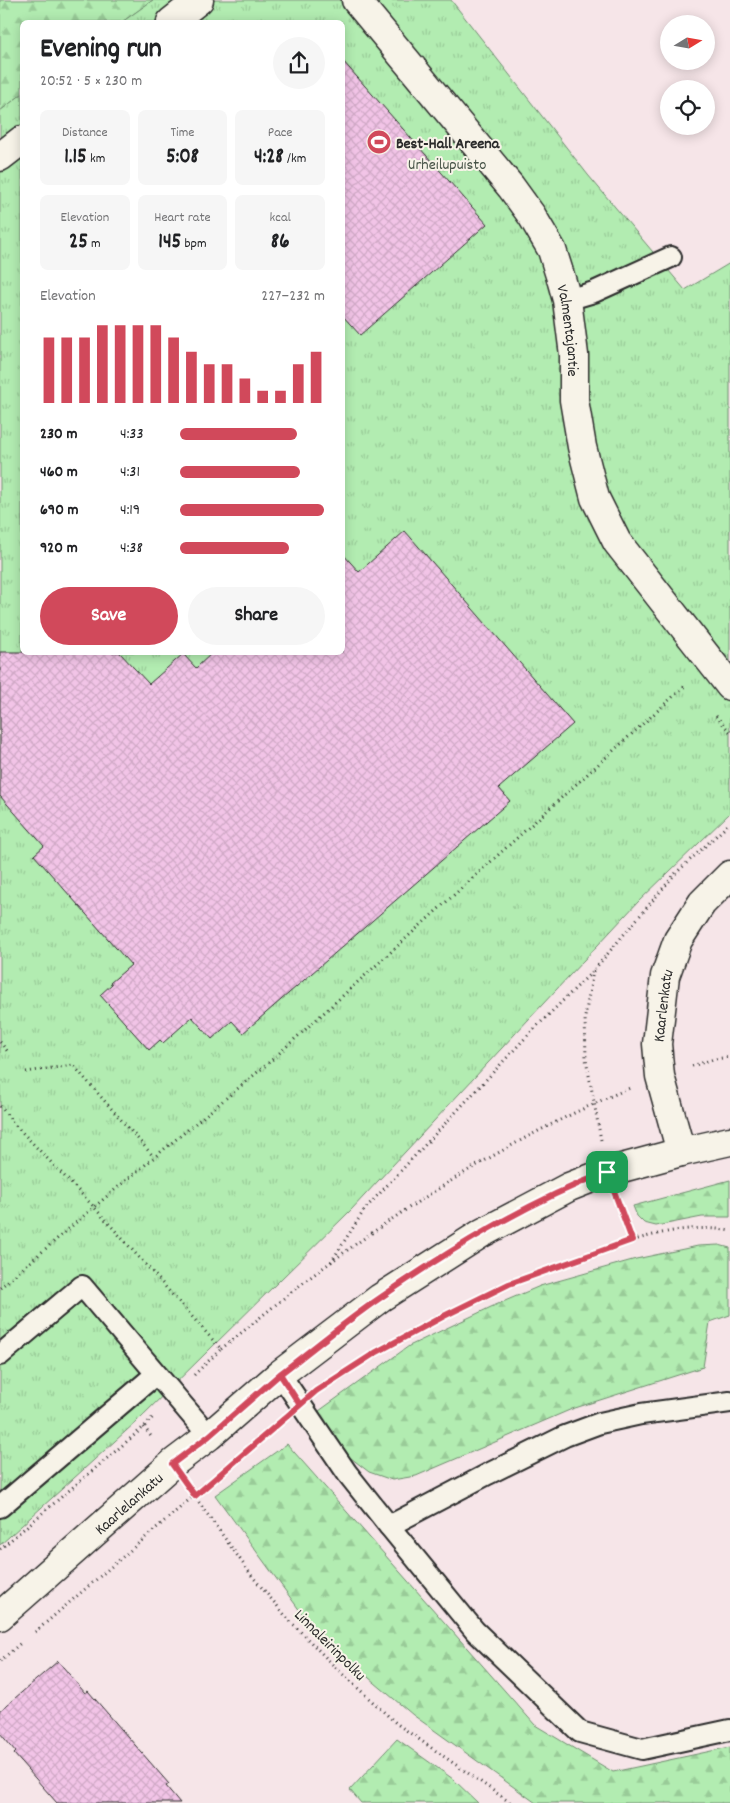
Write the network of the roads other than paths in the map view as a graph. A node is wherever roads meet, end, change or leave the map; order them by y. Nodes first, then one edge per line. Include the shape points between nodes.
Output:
1 (199, 0) edge
2 (356, 0) edge
3 (174, 20) edge
4 (20, 142) edge
5 (0, 157) edge
6 (671, 257) dead end
7 (566, 300) junction
8 (730, 686) edge
9 (730, 875) edge
10 (730, 1141) edge
11 (682, 1152) junction
12 (0, 1354) edge
13 (156, 1374) junction
14 (280, 1374) junction
15 (730, 1402) edge
16 (209, 1436) junction
17 (0, 1507) edge
18 (389, 1526) junction
19 (0, 1616) edge
20 (730, 1730) edge

1 - 3 street
2 - 7 street, Valmentajantie via 532,216 552,250
4 - 5 street
6 - 7 lane via 594,292
7 - 8 street, Valmentajantie via 574,354 574,400 596,498 617,542
9 - 11 street, Kaarlenkatu via 702,903 678,940 665,976 657,1044 660,1076
10 - 11 street, Kaarlelankatu
11 - 14 street, Kaarlelankatu via 607,1172 569,1187 482,1233 380,1298
12 - 13 lane via 82,1286
13 - 16 lane
13 - 17 lane
14 - 16 street, Kaarlelankatu
14 - 18 lane via 347,1472
15 - 18 lane via 600,1423 488,1474
16 - 19 street, Kaarlelankatu via 172,1464
18 - 20 lane via 475,1631 580,1732 642,1749

